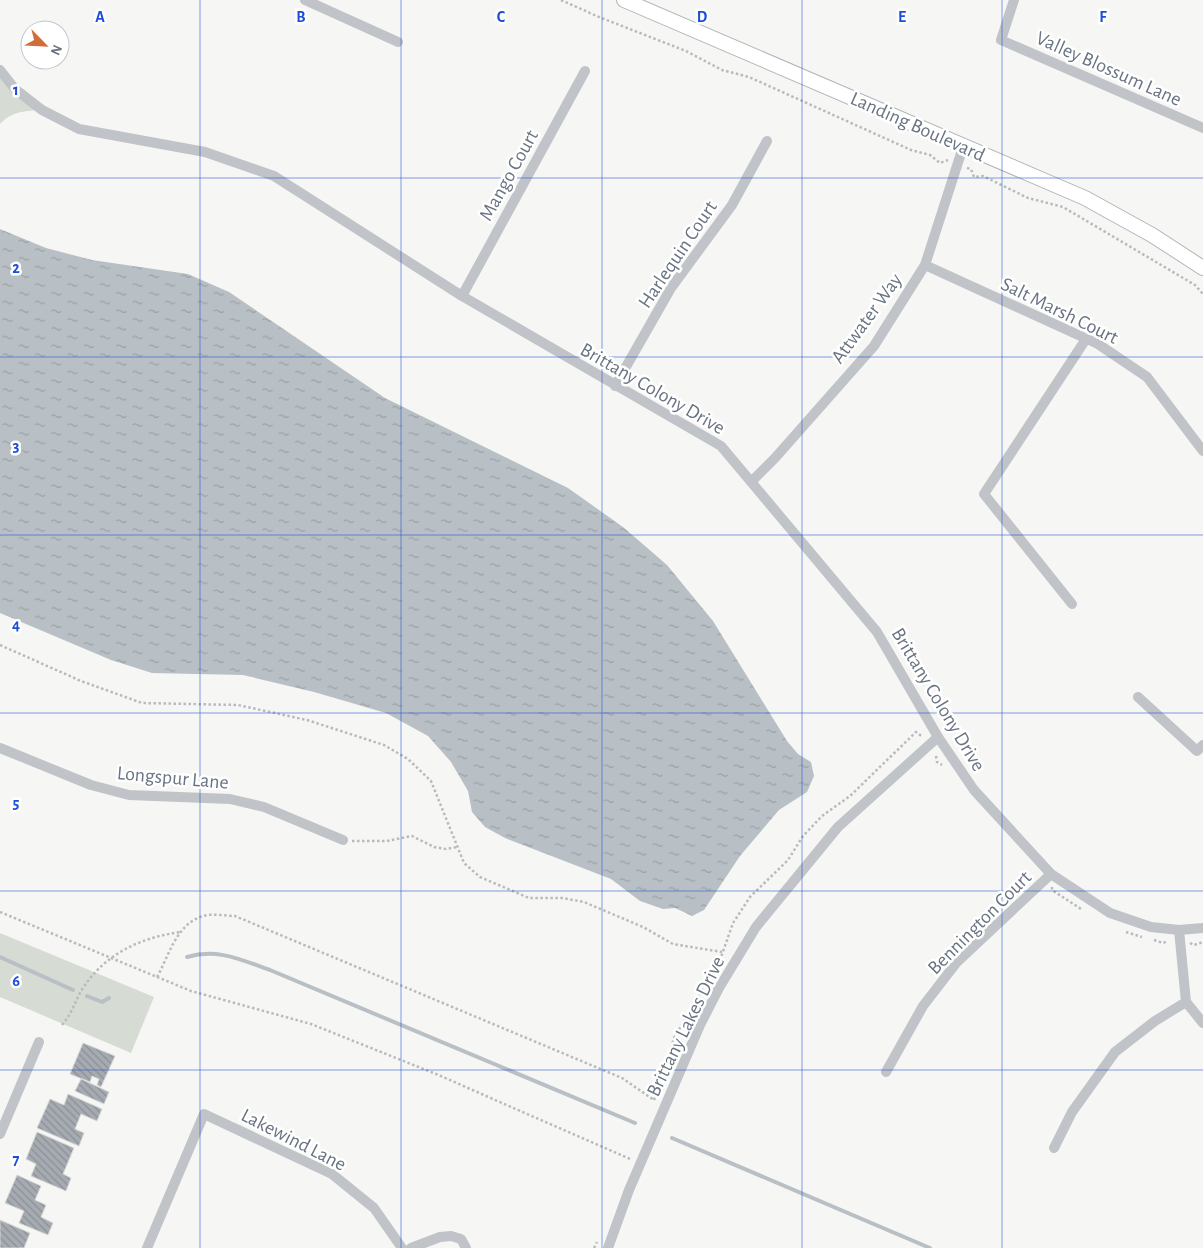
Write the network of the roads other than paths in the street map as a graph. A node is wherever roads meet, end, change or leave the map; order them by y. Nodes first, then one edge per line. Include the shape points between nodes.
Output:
1 (305, 0) edge
2 (624, 0) edge
3 (1014, 0) edge
4 (398, 42) dead end
5 (0, 70) edge
6 (585, 71) dead end
7 (1203, 128) edge
8 (767, 141) dead end
9 (963, 147) junction
10 (925, 265) junction
11 (1203, 268) edge
12 (462, 296) junction
13 (1086, 339) junction
14 (615, 386) junction
15 (1203, 451) edge
16 (751, 482) junction
17 (1072, 604) dead end
18 (1138, 697) dead end
19 (938, 737) junction
20 (1203, 745) edge
21 (0, 748) edge
22 (343, 840) road end
23 (1048, 876) junction
24 (1203, 928) edge
25 (1179, 930) junction
26 (1186, 1002) junction
27 (1203, 1023) edge
28 (39, 1042) dead end
29 (886, 1072) dead end
30 (0, 1134) edge
31 (1054, 1148) dead end
32 (147, 1248) edge
33 (402, 1248) edge
34 (411, 1248) edge
35 (466, 1248) edge
36 (608, 1248) edge

1 - 4 street
2 - 9 street, Landing Boulevard via 821,82
3 - 7 street, Valley Blossum Lane via 1002,40
5 - 12 street, Brittany Colony Drive via 15,89 42,110 79,129 205,152 274,176
6 - 12 street, Mango Court
8 - 14 street, Harlequin Court via 732,205 671,288
9 - 10 street, Attwater Way
9 - 11 street, Landing Boulevard via 1084,198 1152,235
10 - 13 street, Salt Marsh Court
10 - 16 street, Attwater Way via 874,346
12 - 14 street, Brittany Colony Drive
13 - 15 street, Salt Marsh Court via 1147,377
13 - 17 street via 984,494
14 - 16 street, Brittany Colony Drive via 720,446
16 - 19 street, Brittany Colony Drive via 877,632
18 - 20 street via 1196,751
19 - 23 street, Brittany Colony Drive via 974,790
19 - 36 street, Brittany Lakes Drive via 838,827 756,927 696,1033 629,1190
21 - 22 street, Longspur Lane via 91,785 129,795 230,799 264,807
23 - 25 street, Brittany Colony Drive via 1110,913 1151,927
23 - 29 street, Bennington Court via 957,962 923,1006
24 - 25 street, Brittany Colony Drive
25 - 26 street
26 - 27 street
26 - 31 street via 1115,1052 1072,1112
28 - 30 street
32 - 33 street, Lakewind Lane via 204,1114 332,1174 374,1208
34 - 35 street via 446,1236 461,1239

